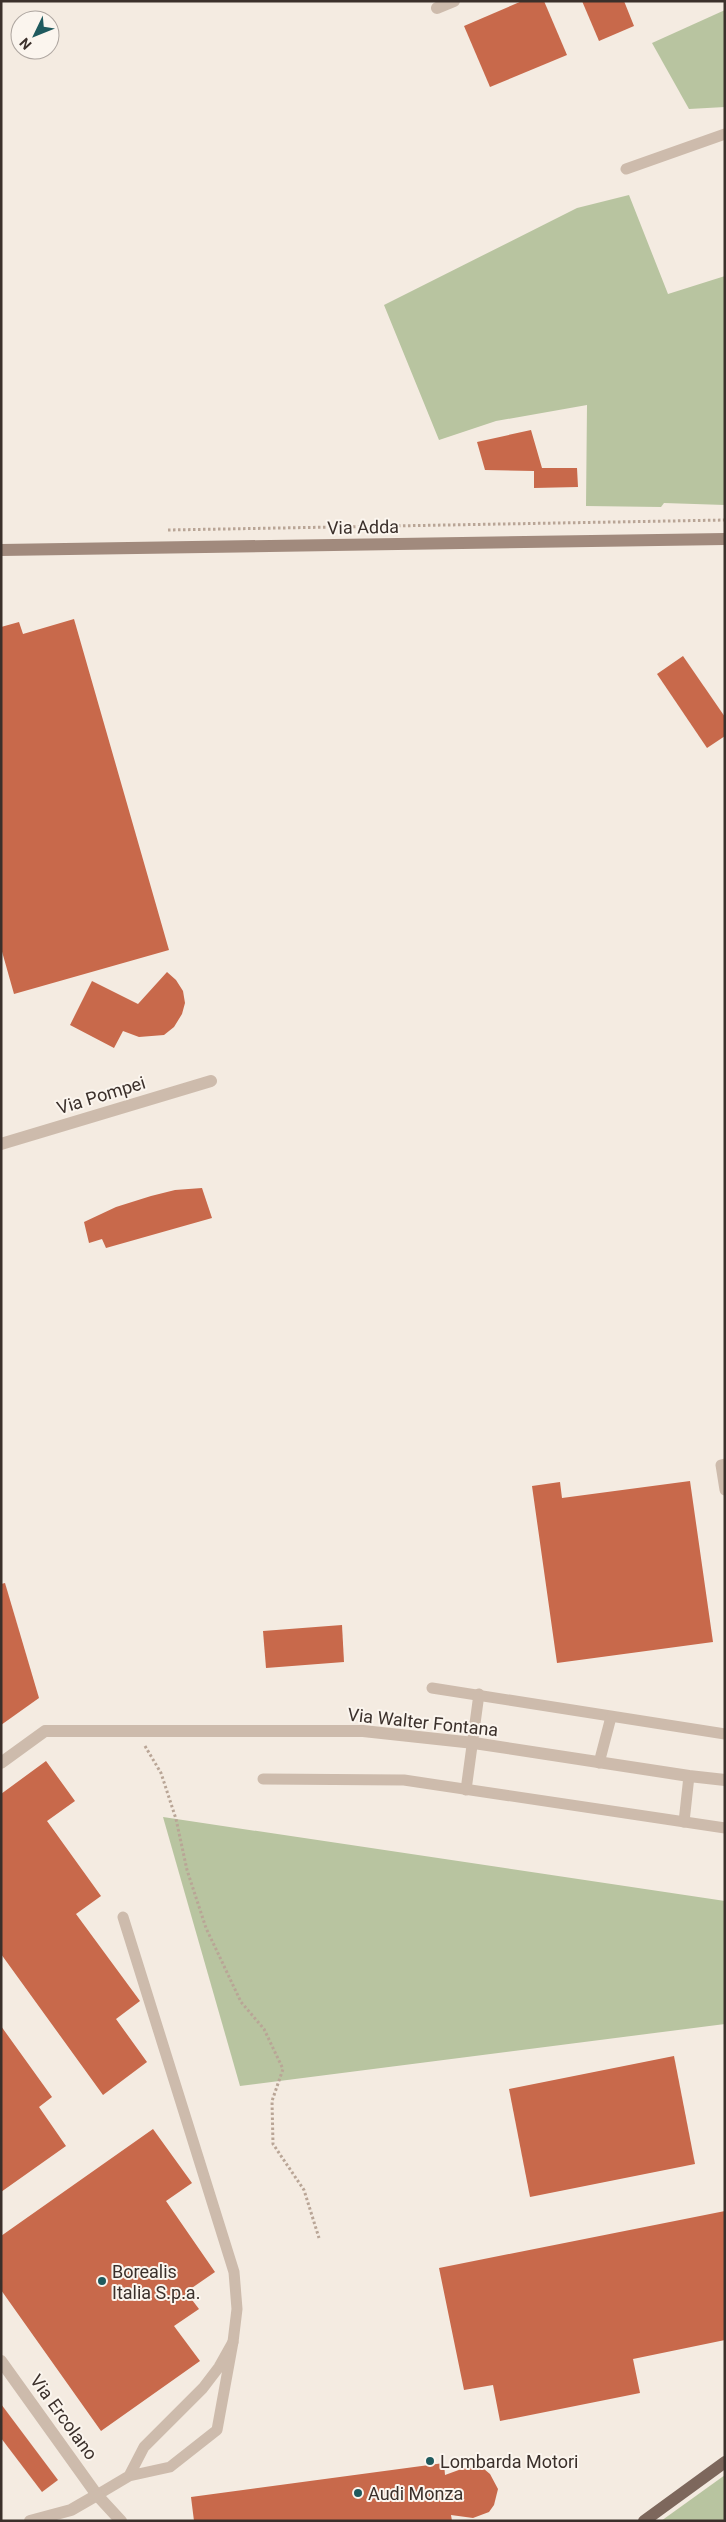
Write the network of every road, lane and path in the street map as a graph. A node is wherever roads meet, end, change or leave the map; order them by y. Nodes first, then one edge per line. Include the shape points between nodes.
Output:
1 (454, 1) edge
2 (437, 8) dead end
3 (725, 134) edge
4 (626, 169) dead end
5 (725, 520) edge
6 (160, 530) dead end
7 (725, 539) edge
8 (1, 550) edge
9 (211, 1081) dead end
10 (1, 1144) edge
11 (725, 1464) edge
12 (725, 1490) edge
13 (432, 1688) dead end
14 (479, 1694) junction
15 (610, 1717) junction
16 (136, 1732) junction
17 (725, 1734) edge
18 (474, 1743) junction
19 (1, 1763) edge
20 (599, 1763) junction
21 (689, 1776) junction
22 (705, 1778) junction
23 (263, 1779) dead end
24 (725, 1780) edge
25 (725, 1785) edge
26 (466, 1790) junction
27 (684, 1822) junction
28 (725, 1828) edge
29 (123, 1917) dead end
30 (319, 2238) dead end
31 (233, 2342) junction
32 (1, 2361) edge
33 (725, 2462) edge
34 (129, 2476) junction
35 (97, 2494) junction
36 (30, 2521) edge
37 (121, 2521) edge
38 (644, 2521) edge

1 - 2 street
3 - 4 lane
5 - 6 path
7 - 8 main road, Via Adda
9 - 10 street, Via Pompei
11 - 12 lane via 721,1465
13 - 14 lane
14 - 15 lane
14 - 18 lane
15 - 17 lane
15 - 20 lane
16 - 18 street, Via Walter Fontana via 363,1731
16 - 19 street via 45,1731
16 - 30 path via 161,1773 206,1928 241,2002 264,2029 282,2069 272,2101 273,2144 304,2190
18 - 20 street, Via Walter Fontana
18 - 26 lane
20 - 21 street, Via Walter Fontana
21 - 22 street, Via Walter Fontana
21 - 27 lane
22 - 24 street, Via Walter Fontana
22 - 25 street, Via Walter Fontana
23 - 26 lane via 404,1780
26 - 27 lane
27 - 28 lane
29 - 31 lane via 234,2272 237,2309
31 - 34 lane via 220,2368 144,2448
31 - 34 lane via 217,2430 170,2467
32 - 35 street, Via Ercolano
33 - 38 main road
34 - 35 lane
35 - 36 street via 64,2513
35 - 37 street, Via Ercolano

